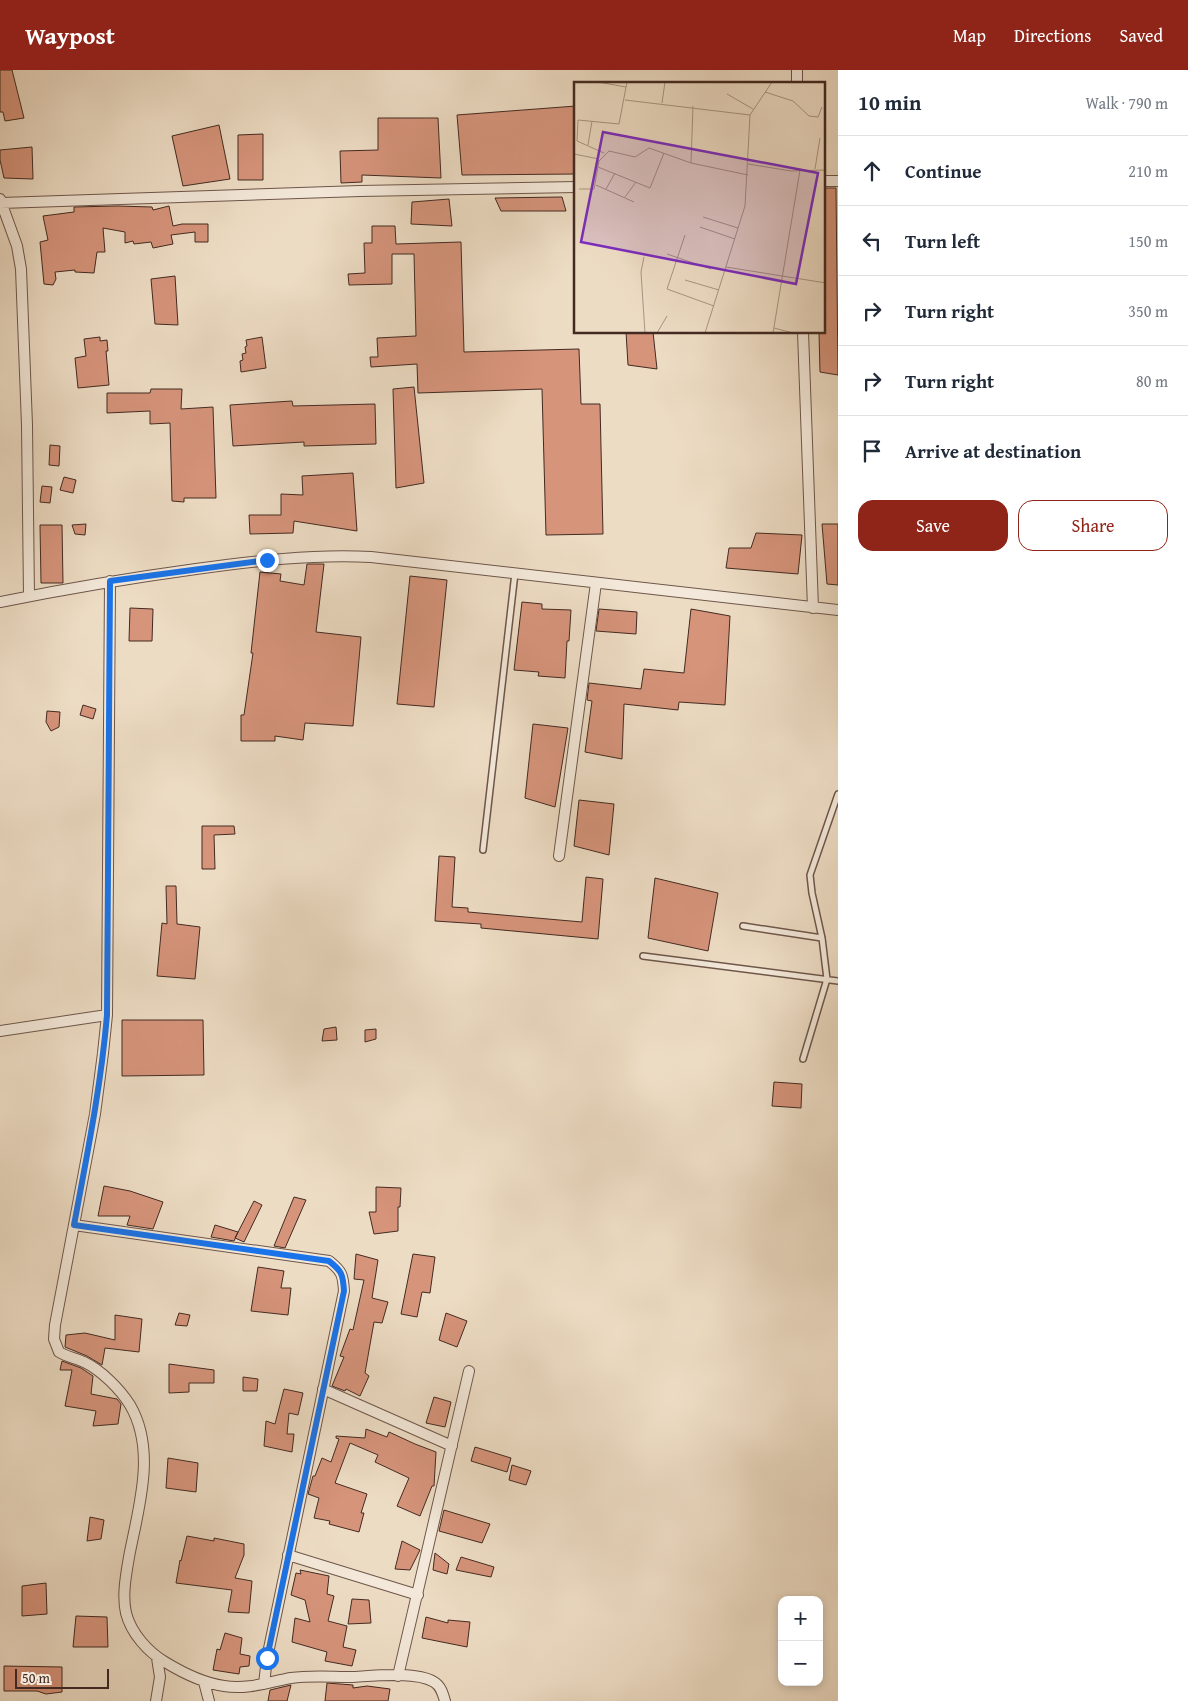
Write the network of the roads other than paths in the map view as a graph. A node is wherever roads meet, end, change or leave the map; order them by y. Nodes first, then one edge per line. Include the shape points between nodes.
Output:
1 (574, 186) edge
2 (0, 201) edge
3 (803, 334) edge
4 (515, 573) junction
5 (110, 581) junction
6 (596, 583) junction
7 (29, 596) junction
8 (0, 602) edge
9 (813, 608) junction
10 (838, 610) edge
11 (838, 794) edge
12 (483, 850) dead end
13 (558, 856) dead end
14 (744, 926) dead end
15 (822, 938) junction
16 (643, 956) dead end
17 (827, 979) junction
18 (838, 981) edge
19 (107, 1015) junction
20 (0, 1031) edge
21 (803, 1059) dead end
22 (74, 1225) junction
23 (469, 1371) dead end
24 (323, 1389) junction
25 (452, 1446) junction
26 (288, 1555) junction
27 (418, 1595) junction
28 (157, 1658) junction
29 (398, 1676) junction
30 (204, 1682) junction
31 (264, 1684) junction
32 (156, 1701) edge
33 (210, 1701) edge
34 (445, 1701) edge

1 - 2 street
2 - 7 street via 21,268
3 - 9 street
4 - 5 street via 371,557 311,556
4 - 6 street
4 - 12 lane
5 - 7 street
5 - 19 street
6 - 9 street
6 - 13 street
7 - 8 street
9 - 10 street
11 - 15 lane via 810,875
14 - 15 lane
15 - 17 lane
16 - 17 lane
17 - 18 lane
17 - 21 lane
19 - 20 street
19 - 22 street via 104,1053
22 - 24 street via 329,1261 343,1275 344,1291
22 - 28 street via 54,1339 64,1355 83,1361 105,1377 123,1395 136,1418 144,1454 144,1475 125,1582 126,1612 131,1626
23 - 25 street
24 - 25 street
24 - 26 street
25 - 27 street
26 - 27 street
26 - 31 street
27 - 29 street
28 - 30 street
28 - 32 street via 160,1678
29 - 31 street via 293,1678
29 - 34 street via 422,1677 435,1682
30 - 31 street via 247,1687
30 - 33 street

